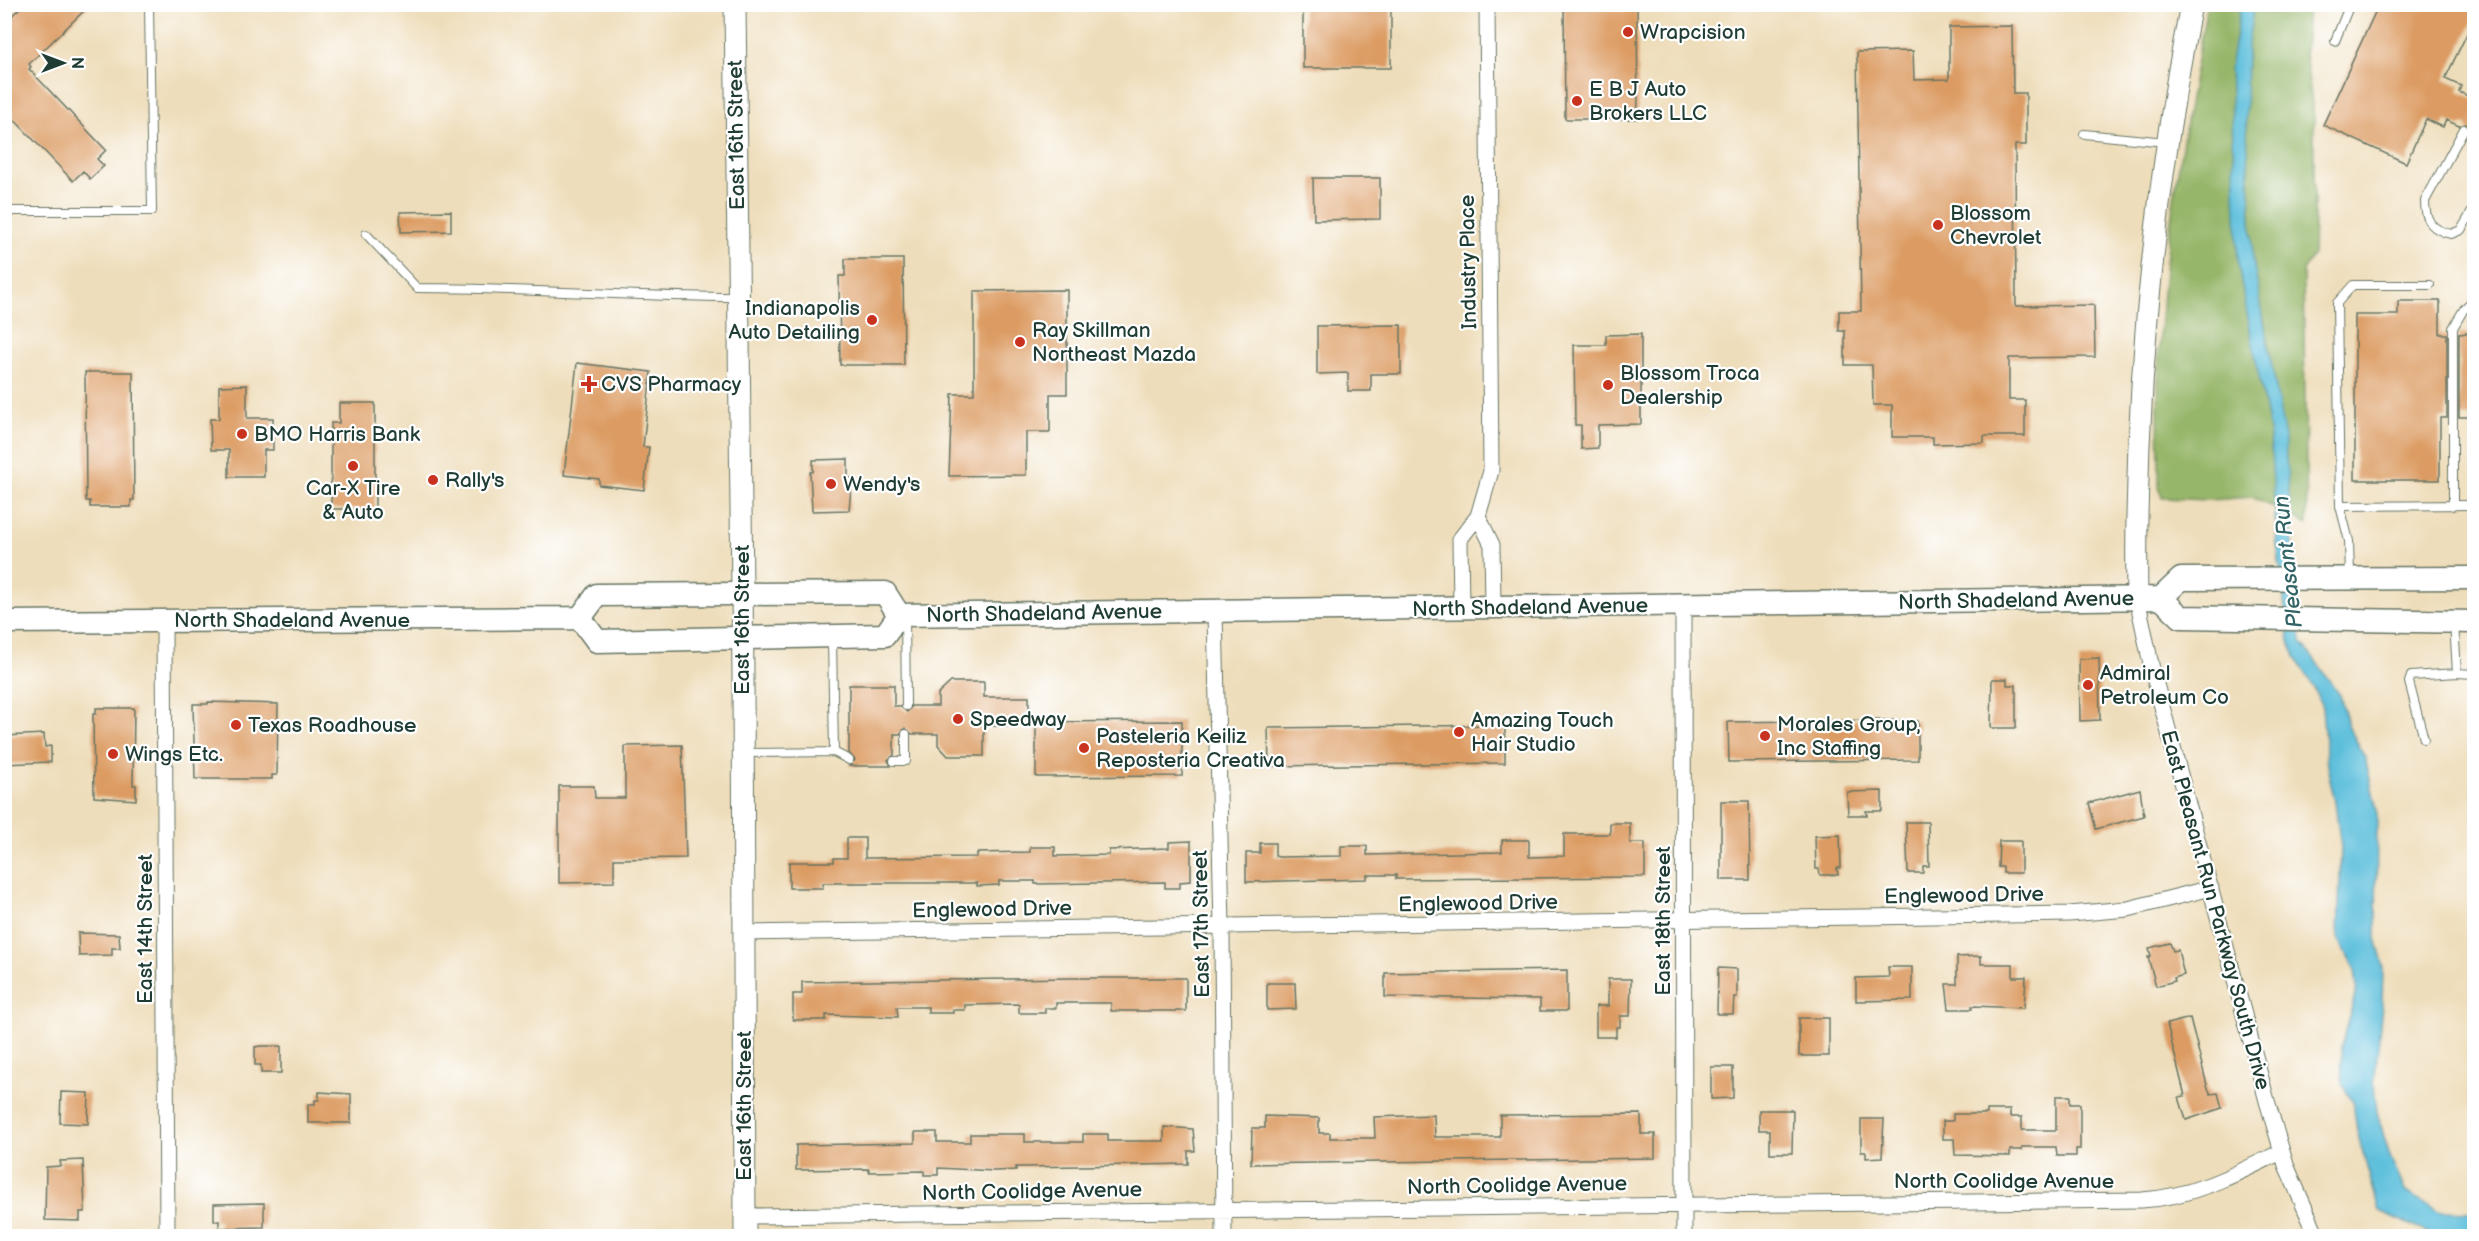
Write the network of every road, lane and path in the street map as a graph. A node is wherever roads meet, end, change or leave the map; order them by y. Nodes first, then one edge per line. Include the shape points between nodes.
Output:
1 (149, 4) edge
2 (735, 4) edge
3 (1487, 4) edge
4 (2191, 4) edge
5 (2350, 4) edge
6 (2335, 41) dead end
7 (2464, 129) dead end
8 (2084, 134) dead end
9 (2168, 142) junction
10 (2475, 208) edge
11 (4, 211) edge
12 (366, 234) dead end
13 (2430, 285) dead end
14 (738, 297) junction
15 (2473, 302) edge
16 (2475, 505) edge
17 (2340, 506) junction
18 (2453, 506) junction
19 (1478, 516) junction
20 (2475, 578) edge
21 (2339, 579) junction
22 (742, 594) junction
23 (2137, 598) junction
24 (2161, 598) junction
25 (1683, 605) junction
26 (1493, 606) junction
27 (1461, 607) junction
28 (1215, 611) junction
29 (902, 615) junction
30 (580, 618) junction
31 (164, 620) junction
32 (4, 622) edge
33 (2464, 622) edge
34 (832, 638) junction
35 (742, 639) junction
36 (2457, 673) junction
37 (2475, 674) edge
38 (906, 706) dead end
39 (906, 734) dead end
40 (2424, 739) dead end
41 (834, 752) junction
42 (743, 753) junction
43 (849, 760) dead end
44 (894, 761) dead end
45 (2211, 888) junction
46 (1684, 921) junction
47 (1222, 927) junction
48 (743, 933) junction
49 (2281, 1152) junction
50 (1683, 1204) junction
51 (1224, 1210) junction
52 (745, 1226) edge
53 (167, 1236) edge
54 (1224, 1236) edge
55 (1684, 1236) edge
56 (2318, 1236) edge

1 - 11 lane via 152,211
2 - 14 street, East 16th Street
3 - 19 street, Industry Place via 1491,471
4 - 9 street, East Pleasant Run Parkway South Drive
5 - 6 lane
7 - 10 lane via 2425,201 2425,214 2431,225 2451,234 2462,230
8 - 9 lane
9 - 23 street, East Pleasant Run Parkway South Drive via 2152,264 2143,378
12 - 14 lane via 417,288
13 - 17 lane via 2353,285 2337,303
14 - 22 street, East 16th Street
15 - 18 lane via 2453,328
16 - 18 lane
17 - 18 lane
17 - 21 lane via 2349,541
19 - 26 street via 1492,544
19 - 27 street, Industry Place via 1460,539
20 - 21 main road, North Shadeland Avenue
21 - 24 main road, North Shadeland Avenue via 2181,579
22 - 29 main road, North Shadeland Avenue via 885,593
22 - 30 main road, North Shadeland Avenue via 597,595
22 - 35 street, East 16th Street
23 - 24 main road, North Shadeland Avenue
23 - 25 main road, North Shadeland Avenue
23 - 45 street, East Pleasant Run Parkway South Drive
24 - 33 main road, North Shadeland Avenue via 2181,617
25 - 26 main road, North Shadeland Avenue
25 - 46 street, East 18th Street
26 - 27 main road, North Shadeland Avenue
27 - 28 main road, North Shadeland Avenue
28 - 29 main road, North Shadeland Avenue
28 - 47 street, East 17th Street
29 - 34 main road, North Shadeland Avenue via 885,635
29 - 38 lane
30 - 31 main road, North Shadeland Avenue
30 - 35 main road, North Shadeland Avenue via 597,641
31 - 32 main road, North Shadeland Avenue
31 - 53 street, East 14th Street
33 - 36 lane
34 - 35 main road, North Shadeland Avenue
34 - 41 lane
35 - 42 street, East 16th Street
36 - 37 lane
36 - 40 lane via 2411,676 2409,682
39 - 44 lane via 906,761
41 - 42 lane
41 - 43 lane
42 - 48 street, East 16th Street
45 - 46 street, Englewood Drive via 2128,909 2082,914
45 - 49 street, East Pleasant Run Parkway South Drive
46 - 47 street, Englewood Drive
46 - 50 street, East 18th Street
47 - 48 street, Englewood Drive
47 - 51 street, East 17th Street
48 - 52 street, East 16th Street
49 - 50 street, North Coolidge Avenue via 2210,1186 2149,1200
49 - 56 street, East Pleasant Run Parkway South Drive
50 - 51 street, North Coolidge Avenue
50 - 55 street, East 18th Street
51 - 52 street, North Coolidge Avenue
51 - 54 street, East 17th Street

